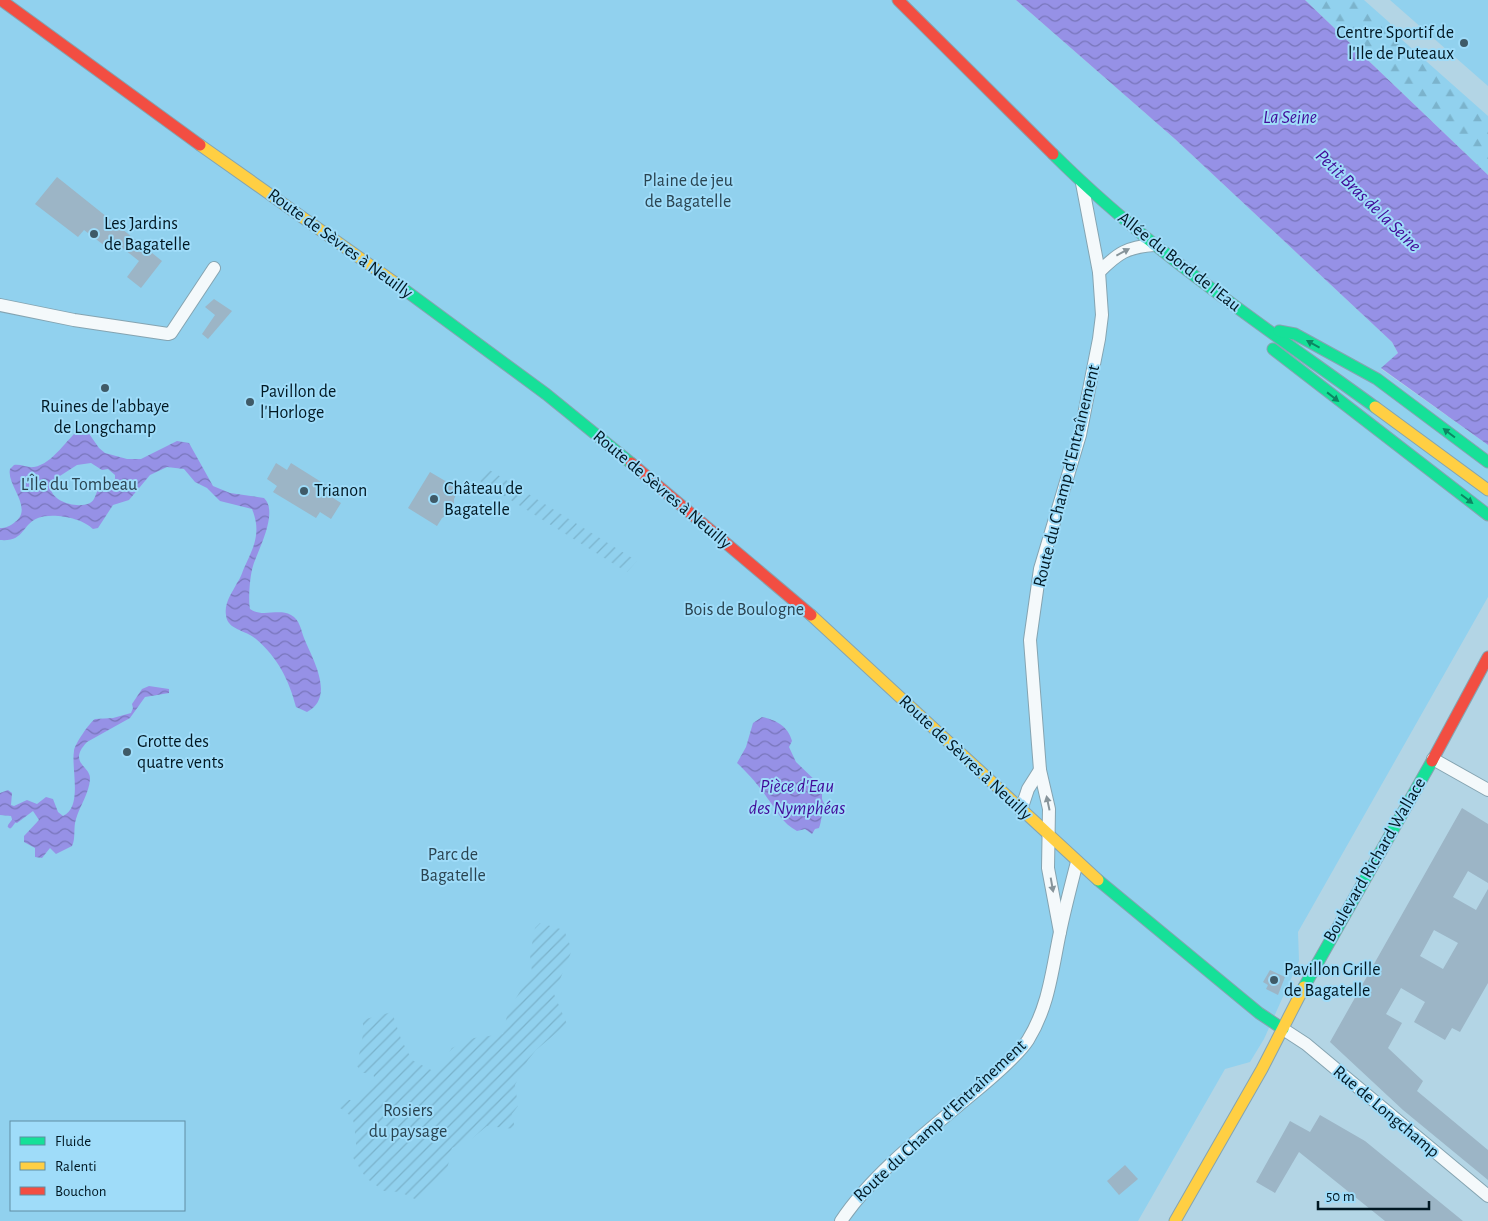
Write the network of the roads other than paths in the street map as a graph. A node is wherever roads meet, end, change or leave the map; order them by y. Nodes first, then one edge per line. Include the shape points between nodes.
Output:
1 (1, 0) edge
2 (898, 0) edge
3 (1082, 183) junction
4 (1154, 245) junction
5 (214, 268) dead end
6 (1099, 272) junction
7 (0, 305) edge
8 (1263, 327) junction
9 (1488, 462) edge
10 (1488, 490) edge
11 (1488, 515) edge
12 (1488, 657) edge
13 (1433, 759) junction
14 (1040, 770) junction
15 (1488, 790) edge
16 (1021, 810) junction
17 (1050, 836) junction
18 (1077, 862) junction
19 (1060, 932) junction
20 (1283, 1029) junction
21 (1488, 1196) edge
22 (841, 1221) edge
23 (1175, 1221) edge

1 - 16 main road, Route de Sèvres à Neuilly via 546,394 807,612
2 - 3 main road, Allée du Bord de l'Eau
3 - 4 main road, Allée du Bord de l'Eau
3 - 6 street, Route du Champ d'Entraînement
6 -> 4 street via 1121,252
4 - 8 main road, Allée du Bord de l'Eau
5 - 7 street via 168,334
6 - 14 street, Route du Champ d'Entraînement via 1102,315 1095,369 1080,435 1040,569 1030,640
9 -> 8 main road via 1370,375 1295,334
8 - 10 main road, Allée du Bord de l'Eau
8 -> 11 main road via 1271,348
12 - 13 main road, Boulevard Richard Wallace
13 - 15 street
13 - 20 main road, Boulevard Richard Wallace via 1313,969
14 - 16 street via 1028,789
17 -> 14 street, Route du Champ d'Entraînement via 1050,809
16 - 17 main road, Route de Sèvres à Neuilly
17 - 18 main road, Route de Sèvres à Neuilly
17 -> 19 street, Route du Champ d'Entraînement via 1048,868
18 - 19 street, Route du Champ d'Entraînement
18 - 20 main road, Route de Sèvres à Neuilly via 1173,944
19 - 22 street, Route du Champ d'Entraînement via 1052,982 1027,1041 988,1080 913,1145 851,1205
20 - 21 street, Rue de Longchamp via 1306,1044
20 - 23 main road, Boulevard Richard Wallace

